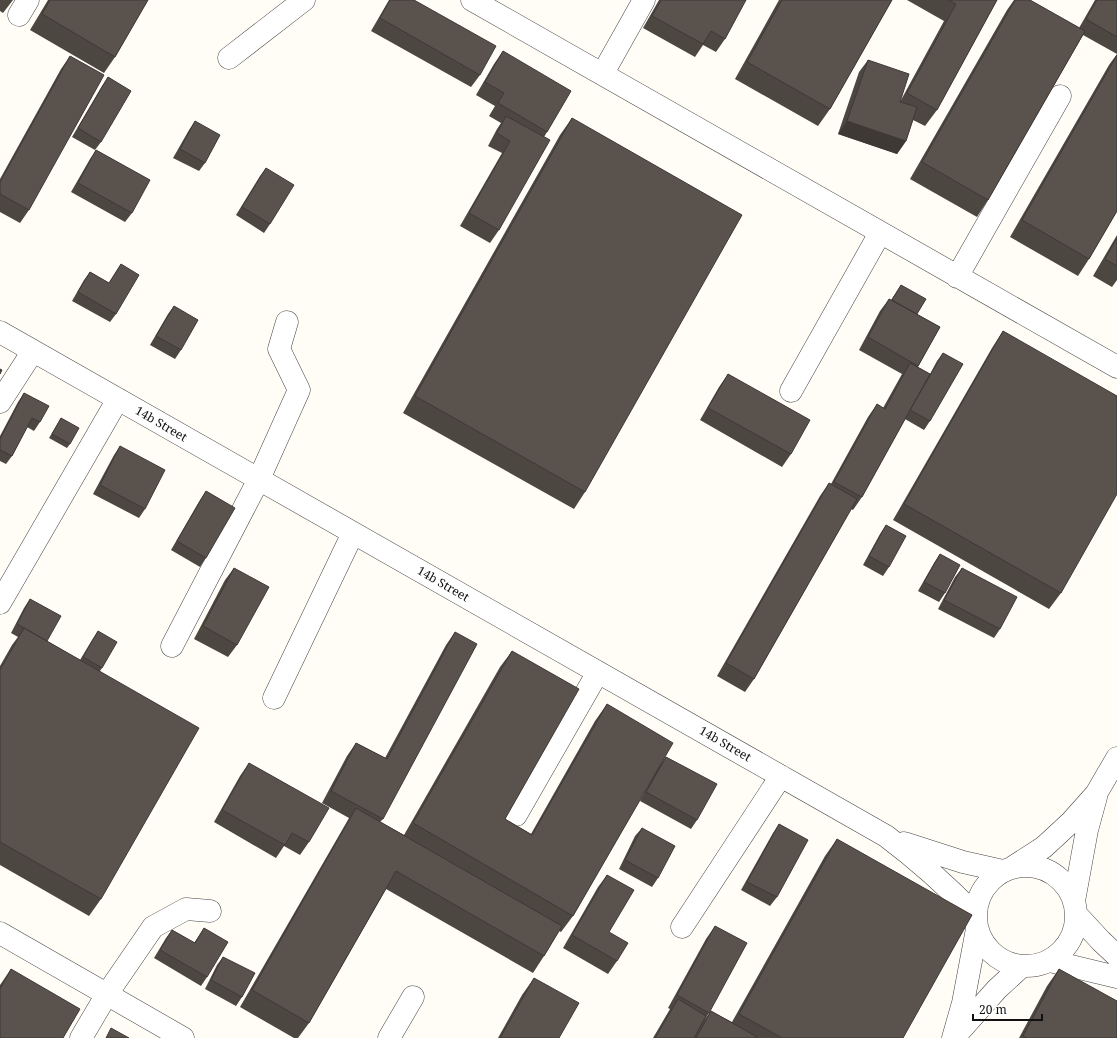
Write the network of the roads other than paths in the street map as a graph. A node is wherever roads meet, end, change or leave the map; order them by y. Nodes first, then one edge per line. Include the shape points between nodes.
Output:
1 (304, 0) edge
2 (472, 0) edge
3 (644, 0) edge
4 (229, 58) dead end
5 (603, 73) junction
6 (1060, 96) edge
7 (880, 233) junction
8 (957, 277) junction
9 (287, 322) dead end
10 (0, 332) edge
11 (33, 351) junction
12 (1117, 367) edge
13 (791, 391) dead end
14 (118, 400) junction
15 (0, 402) edge
16 (259, 479) junction
17 (353, 533) junction
18 (0, 603) edge
19 (172, 646) dead end
20 (598, 672) junction
21 (274, 698) dead end
22 (1117, 758) edge
23 (781, 776) junction
24 (1096, 794) junction
25 (516, 815) edge
26 (886, 836) junction
27 (1008, 869) junction
28 (1075, 908) junction
29 (210, 911) dead end
30 (976, 922) junction
31 (682, 927) dead end
32 (0, 933) edge
33 (1117, 956) edge
34 (1050, 961) junction
35 (1021, 967) junction
36 (1117, 977) edge
37 (107, 994) junction
38 (413, 997) dead end
39 (81, 1038) edge
40 (183, 1038) edge
41 (389, 1038) edge
42 (954, 1038) edge

1 - 4 street
2 - 5 street
3 - 5 street
5 - 7 street
6 - 8 street
7 - 8 street
7 - 13 street
8 - 12 street
9 - 16 street via 279,349 299,390
10 - 11 street, 14b Street
11 - 14 street, 14b Street
11 - 15 street
14 - 16 street, 14b Street
14 - 18 street
16 - 17 street, 14b Street
16 - 19 street
17 - 20 street, 14b Street
17 - 21 street
20 - 23 street, 14b Street
20 - 25 street
22 - 24 street
23 - 26 street, 14b Street
23 - 31 street
24 - 27 street via 1044,847
24 - 28 street via 1087,830
26 - 27 street, 14b Street via 957,860
26 - 30 street, 14b Street via 947,886
27 - 28 street via 1032,866 1050,872 1065,884
27 - 30 street via 988,882 979,897
28 - 33 street via 1101,941
28 - 34 street via 1075,928 1069,941
29 - 37 street via 186,909 153,927
30 - 35 street via 983,943 993,955 1006,963
30 - 42 street via 971,966
32 - 37 street
34 - 35 street via 1036,966
34 - 36 street
35 - 42 street via 996,989
37 - 39 street
37 - 40 street
38 - 41 street

